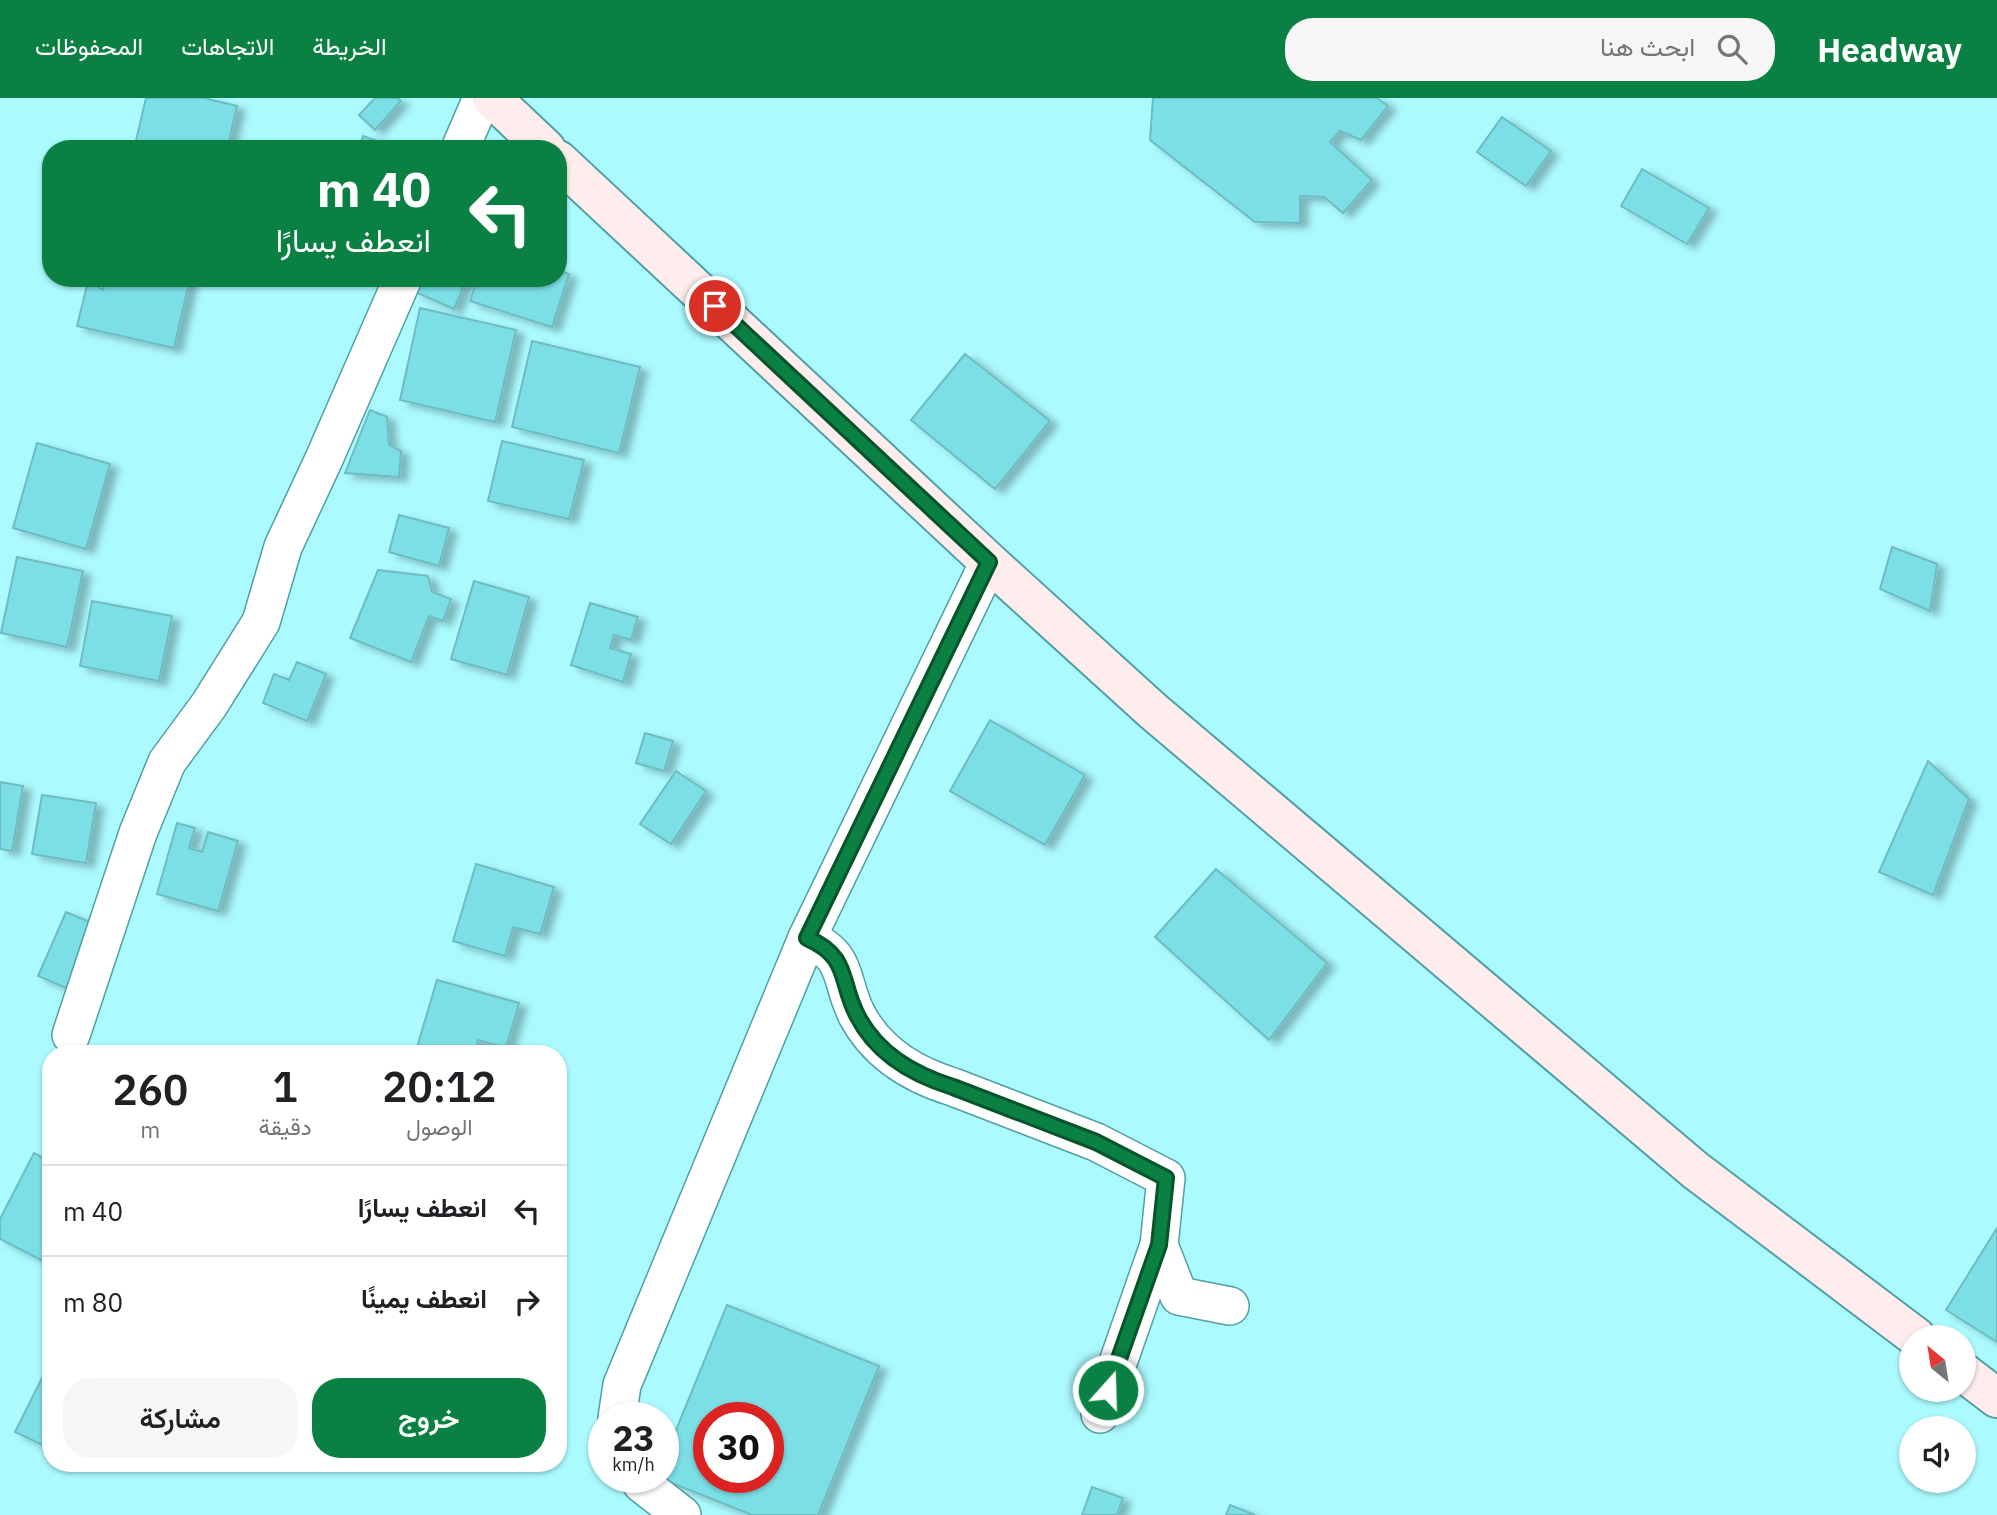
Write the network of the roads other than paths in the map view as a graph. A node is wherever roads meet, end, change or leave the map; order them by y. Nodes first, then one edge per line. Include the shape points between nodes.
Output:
1 (482, 98) edge
2 (492, 98) edge
3 (464, 140) edge
4 (536, 140) edge
5 (567, 168) edge
6 (399, 287) edge
7 (989, 562) junction
8 (807, 938) junction
9 (71, 1035) dead end
10 (1159, 1245) junction
11 (1230, 1306) dead end
12 (1900, 1325) edge
13 (1976, 1382) edge
14 (1997, 1398) edge
15 (619, 1402) edge
16 (1100, 1414) dead end
17 (654, 1493) edge
18 (682, 1515) edge

1 - 3 street
2 - 4 street
5 - 7 street
6 - 9 street via 283,547 261,622 167,762 138,833
7 - 8 street
7 - 12 street via 1153,710 1695,1170
8 - 10 street via 834,956 856,1014 869,1034 906,1068 1096,1142 1166,1178
8 - 15 street via 622,1385
10 - 11 street via 1178,1296
10 - 16 street
13 - 14 street
17 - 18 street

